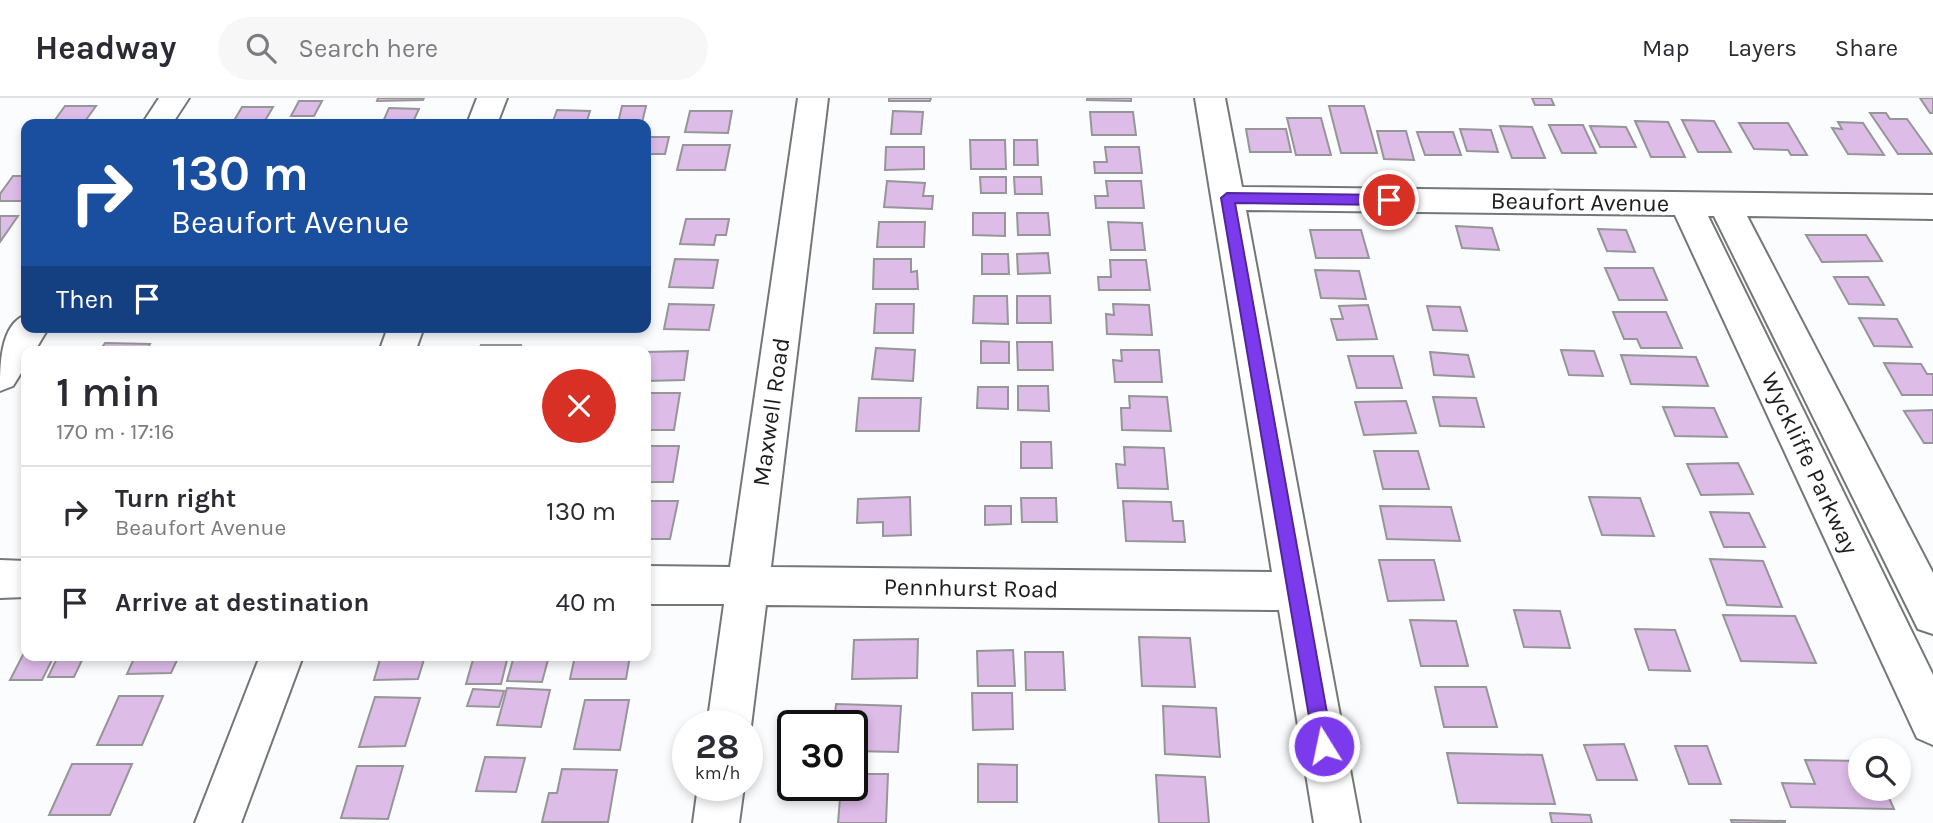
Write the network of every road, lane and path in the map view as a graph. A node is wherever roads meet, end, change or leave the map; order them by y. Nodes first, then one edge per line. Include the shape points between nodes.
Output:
1 (174, 98) edge
2 (492, 98) edge
3 (813, 98) edge
4 (1210, 98) edge
5 (161, 119) edge
6 (484, 119) edge
7 (1227, 198) junction
8 (1686, 204) junction
9 (1724, 204) junction
10 (1933, 207) edge
11 (27, 333) edge
12 (0, 376) edge
13 (0, 579) edge
14 (21, 579) edge
15 (651, 585) edge
16 (747, 586) junction
17 (1296, 591) junction
18 (1933, 615) edge
19 (280, 661) edge
20 (731, 710) edge
21 (1933, 723) edge
22 (719, 801) edge
23 (219, 823) edge
24 (716, 823) edge
25 (1337, 823) edge

1 - 5 street
2 - 6 street
3 - 16 street, Maxwell Road
4 - 7 street
7 - 8 street, Beaufort Avenue
7 - 17 street
8 - 9 street, Beaufort Avenue
8 - 21 street, Wyckliffe Parkway
9 - 10 street, Beaufort Avenue
9 - 18 street, Wyckliffe Parkway
11 - 12 street
13 - 14 street
15 - 16 street, Pennhurst Road
16 - 17 street, Pennhurst Road
16 - 20 street, Maxwell Road
17 - 25 street
19 - 23 street
22 - 24 street

